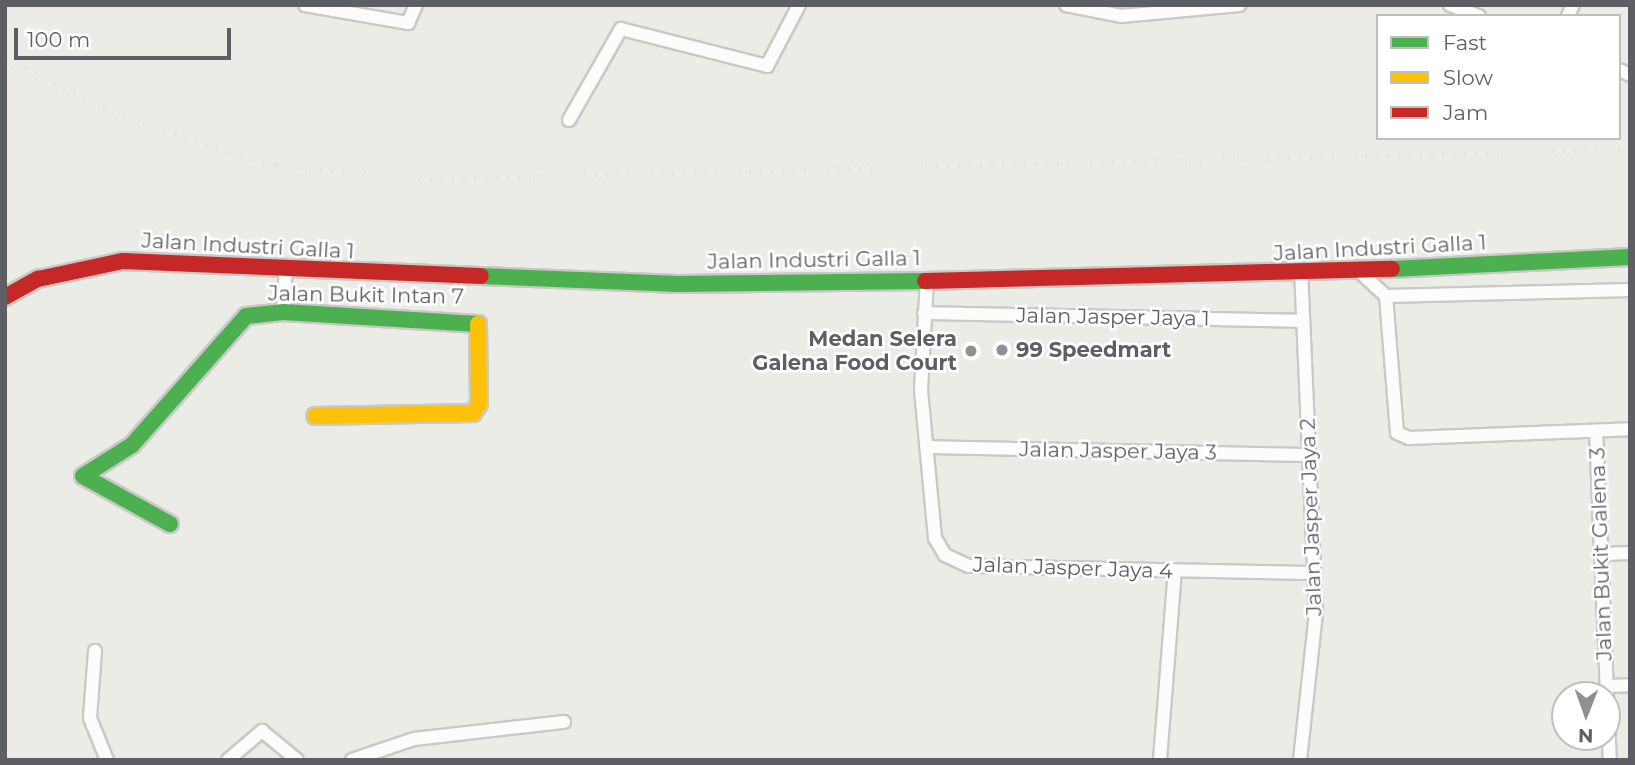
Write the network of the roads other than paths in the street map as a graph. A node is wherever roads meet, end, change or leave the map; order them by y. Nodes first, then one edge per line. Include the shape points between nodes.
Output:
1 (305, 5) edge
2 (416, 5) edge
3 (799, 5) edge
4 (1066, 5) edge
5 (1239, 5) edge
6 (1450, 5) edge
7 (322, 7) edge
8 (1474, 14) edge
9 (569, 121) dead end
10 (1630, 257) edge
11 (286, 267) junction
12 (1359, 271) junction
13 (1301, 274) junction
14 (927, 279) junction
15 (1630, 289) edge
16 (1386, 296) junction
17 (5, 297) edge
18 (283, 312) junction
19 (923, 313) junction
20 (1303, 321) junction
21 (315, 416) dead end
22 (1630, 429) edge
23 (1596, 431) junction
24 (926, 447) junction
25 (1310, 455) junction
26 (170, 524) dead end
27 (1630, 553) edge
28 (1603, 554) junction
29 (1175, 571) junction
30 (1315, 573) junction
31 (94, 651) dead end
32 (1607, 681) edge
33 (564, 722) dead end
34 (107, 760) edge
35 (228, 760) edge
36 (297, 760) edge
37 (352, 760) edge
38 (1160, 760) edge
39 (1300, 760) edge

1 - 7 street
2 - 7 street via 408,23
3 - 9 street via 767,66 621,29
4 - 5 street via 1134,16
6 - 8 street
10 - 12 main road, Jalan Industri Galla 1
11 - 14 main road, Jalan Industri Galla 1 via 678,284
11 - 17 main road, Jalan Industri Galla 1 via 122,261 38,279
11 - 18 street
12 - 13 main road, Jalan Industri Galla 1
12 - 16 street
13 - 14 main road, Jalan Industri Galla 1
13 - 20 street, Jalan Jasper Jaya 2
14 - 19 street, Jalan Jasper Jaya 4
15 - 16 street
16 - 23 street via 1397,433
18 - 21 main road, Jalan Bukit Intan 7 via 478,321 479,404 473,413
18 - 26 main road, Jalan Bukit Intan 7 via 246,316 132,445 83,476
19 - 20 street, Jalan Jasper Jaya 1
19 - 24 street, Jalan Jasper Jaya 4
20 - 25 street, Jalan Jasper Jaya 2
22 - 23 street
23 - 28 street, Jalan Bukit Galena 3
24 - 25 street, Jalan Jasper Jaya 3
24 - 29 street, Jalan Jasper Jaya 4 via 935,538 955,563
25 - 30 street, Jalan Jasper Jaya 2
27 - 28 street
28 - 32 street, Jalan Bukit Galena 3
29 - 30 street, Jalan Jasper Jaya 4
29 - 38 street
30 - 39 street, Jalan Jasper Jaya 2
31 - 34 street via 89,718
33 - 37 street via 414,739
35 - 36 street via 262,731

